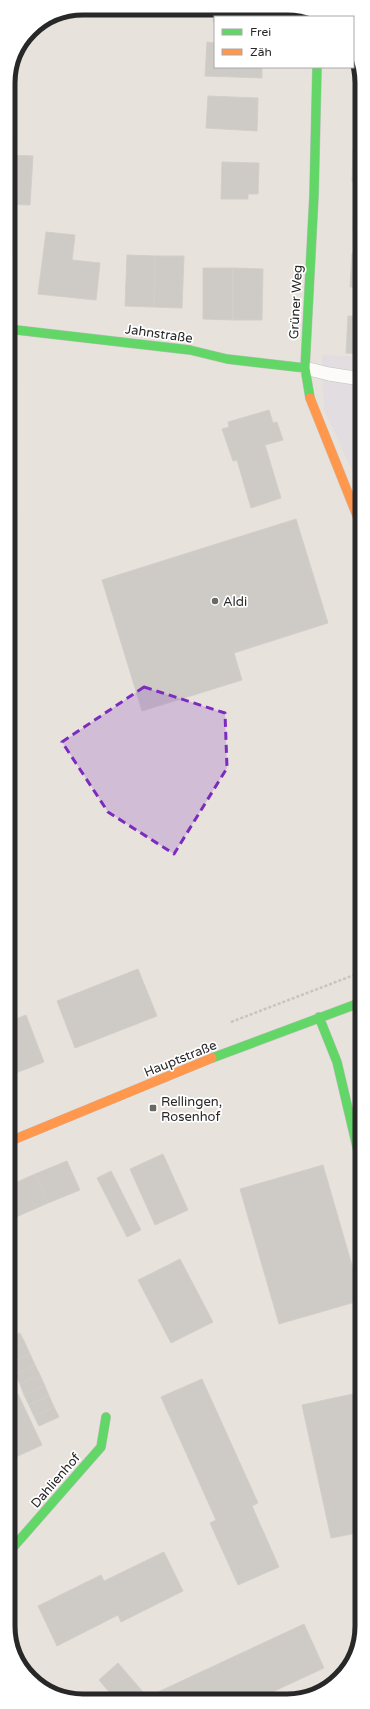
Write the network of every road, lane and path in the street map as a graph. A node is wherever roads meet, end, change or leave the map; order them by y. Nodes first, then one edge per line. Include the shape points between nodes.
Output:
1 (317, 68) edge
2 (15, 331) edge
3 (305, 368) junction
4 (355, 378) edge
5 (355, 511) edge
6 (355, 1004) edge
7 (319, 1017) junction
8 (355, 1138) edge
9 (15, 1139) edge
10 (106, 1417) dead end
11 (15, 1545) edge

1 - 3 street, Grüner Weg via 314,196
2 - 3 street, Jahnstraße via 183,349 227,359
3 - 4 lane
3 - 5 street, Grüner Weg via 310,401
6 - 7 street, Hauptstraße
7 - 8 street via 337,1062
7 - 9 street, Hauptstraße
10 - 11 street, Dahlienhof via 101,1447

